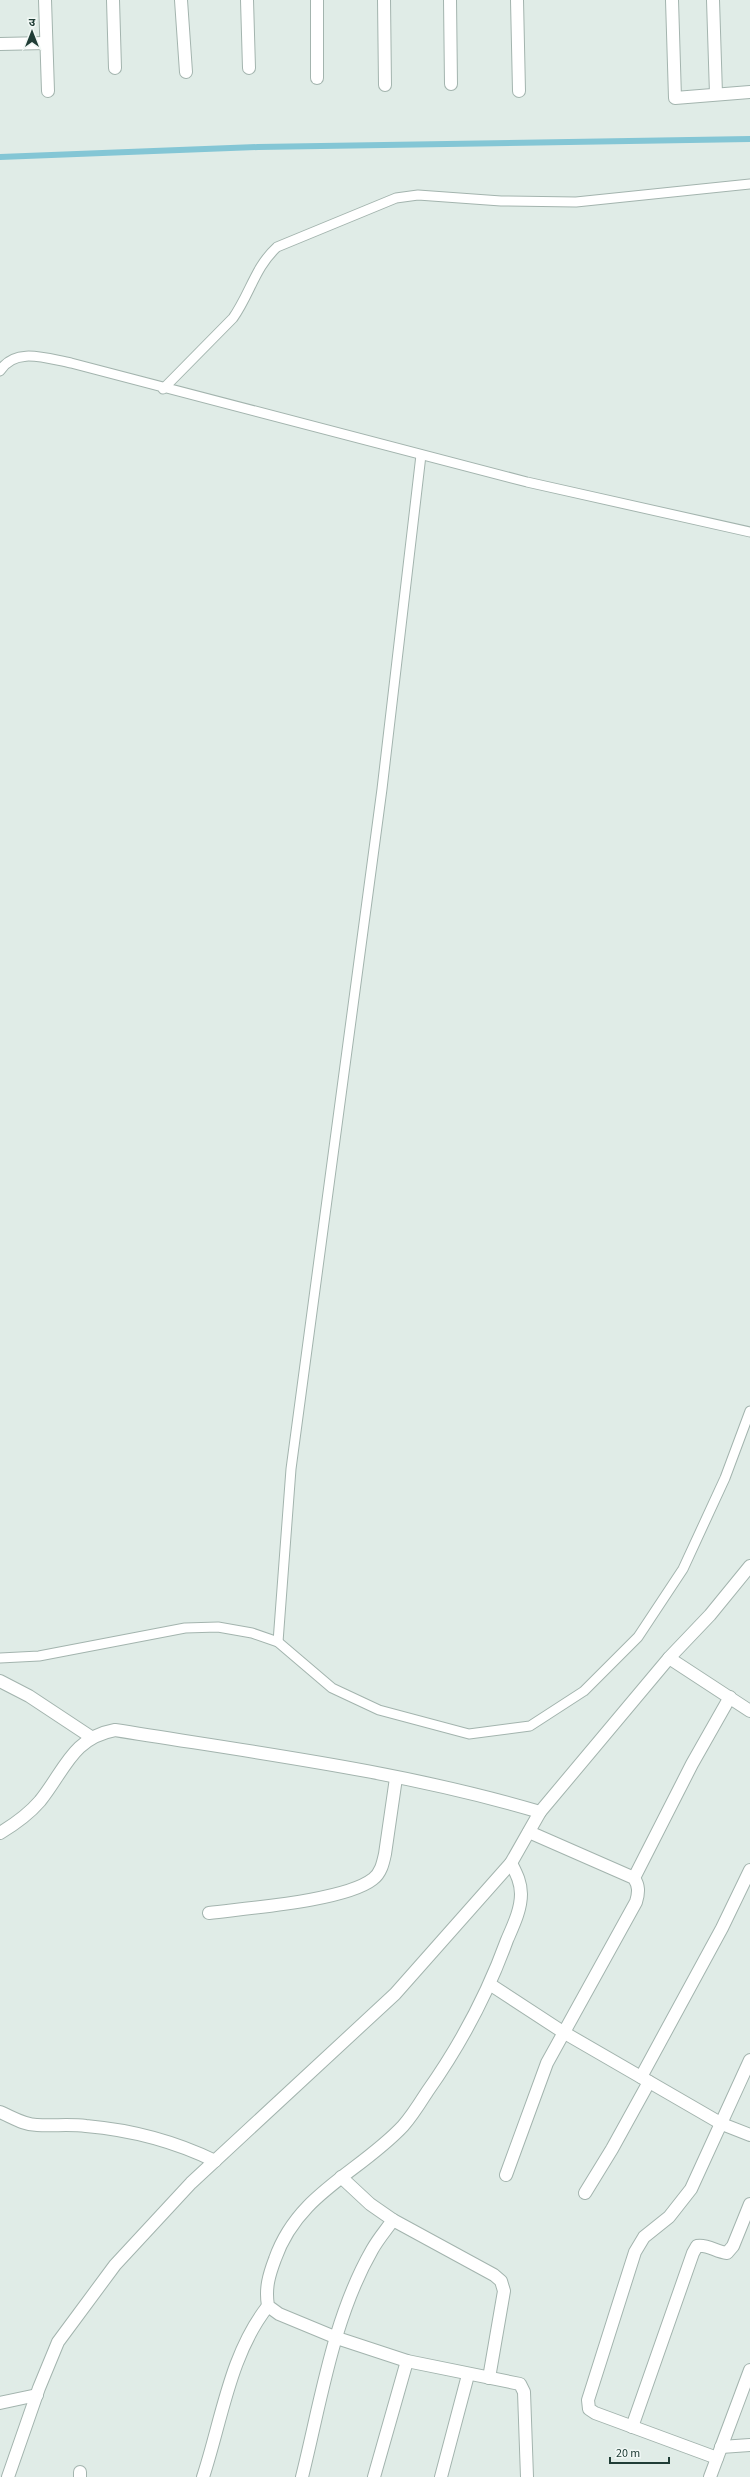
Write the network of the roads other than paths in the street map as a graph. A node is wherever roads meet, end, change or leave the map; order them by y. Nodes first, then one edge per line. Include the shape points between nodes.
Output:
1 (45, 0) edge
2 (113, 0) edge
3 (181, 0) edge
4 (247, 0) edge
5 (317, 0) edge
6 (384, 0) edge
7 (450, 0) edge
8 (517, 0) edge
9 (672, 0) edge
10 (713, 0) edge
11 (46, 43) junction
12 (0, 44) edge
13 (115, 68) dead end
14 (249, 68) dead end
15 (186, 72) dead end
16 (316, 78) dead end
17 (451, 84) dead end
18 (385, 85) dead end
19 (48, 91) dead end
20 (519, 91) dead end
21 (750, 92) edge
22 (716, 94) junction
23 (750, 184) edge
24 (0, 371) edge
25 (163, 389) junction
26 (421, 455) junction
27 (750, 532) edge
28 (750, 1412) edge
29 (750, 1566) edge
30 (278, 1642) junction
31 (0, 1658) edge
32 (669, 1658) junction
33 (0, 1681) edge
34 (730, 1697) junction
35 (750, 1711) edge
36 (91, 1737) junction
37 (396, 1778) junction
38 (540, 1812) junction
39 (528, 1832) junction
40 (0, 1833) edge
41 (511, 1863) junction
42 (750, 1870) edge
43 (634, 1878) junction
44 (209, 1913) dead end
45 (491, 1985) junction
46 (563, 2032) junction
47 (750, 2060) edge
48 (645, 2080) junction
49 (0, 2112) edge
50 (722, 2124) junction
51 (750, 2135) edge
52 (214, 2161) junction
53 (506, 2175) dead end
54 (341, 2177) junction
55 (585, 2193) dead end
56 (750, 2204) edge
57 (393, 2220) junction
58 (268, 2306) junction
59 (337, 2338) junction
60 (407, 2361) junction
61 (750, 2370) edge
62 (468, 2375) junction
63 (490, 2378) junction
64 (36, 2395) junction
65 (0, 2403) edge
66 (632, 2426) junction
67 (750, 2445) edge
68 (719, 2452) junction
69 (8, 2477) edge
70 (204, 2477) edge
71 (302, 2477) edge
72 (374, 2477) edge
73 (441, 2477) edge
74 (527, 2477) edge
75 (710, 2477) edge

1 - 11 street
2 - 13 street
3 - 15 street
4 - 14 street
5 - 16 street
6 - 18 street
7 - 17 street
8 - 20 street
9 - 22 street via 675,98
10 - 22 street
11 - 12 street
11 - 19 street
21 - 22 street
23 - 25 lane via 576,202 418,195 396,198 277,247 257,270 242,306 233,318
24 - 25 lane via 4,364 25,354 71,363
25 - 26 lane
26 - 27 lane via 527,482
26 - 30 lane via 382,789 291,1469
28 - 30 lane via 725,1478 683,1569 638,1637 584,1690 530,1726 469,1734 379,1710 332,1688
29 - 32 street
30 - 31 lane via 252,1633 218,1627 185,1628 39,1656
32 - 34 street
32 - 38 street
33 - 36 street via 29,1696
34 - 35 street
34 - 43 street via 692,1764
36 - 37 street via 115,1730
36 - 40 street via 76,1750 36,1805 22,1819
37 - 38 street via 481,1794
37 - 44 street via 385,1854 382,1867 374,1878 339,1893
38 - 39 street
39 - 41 street
39 - 43 street
41 - 45 street via 518,1877 521,1894 518,1913
41 - 52 street via 395,1994
42 - 48 street
43 - 46 street via 638,1884 636,1902
45 - 46 street
45 - 54 street via 458,2045 404,2126
46 - 48 street
46 - 53 street via 547,2063
47 - 50 street
48 - 50 street
48 - 55 street via 612,2149
49 - 52 street via 36,2125 84,2125 124,2130 185,2147
50 - 51 street
50 - 66 street via 691,2189 669,2217 644,2237 635,2252 588,2400 589,2408 595,2413
52 - 64 street via 116,2265 58,2342
54 - 57 street via 370,2204
54 - 58 street via 317,2196 299,2215 281,2241 269,2276 266,2294
56 - 66 street via 733,2246 727,2253 718,2252 705,2245 697,2246 693,2253
57 - 59 street via 372,2249 355,2284
57 - 63 street via 501,2281 504,2291
58 - 59 street via 279,2314
58 - 70 street via 241,2348
59 - 60 street
59 - 71 street
60 - 62 street
60 - 72 street
61 - 68 street
62 - 63 street
62 - 73 street
63 - 74 street via 520,2384 524,2392
64 - 65 street
64 - 69 street
66 - 68 street
67 - 68 street
68 - 75 street

